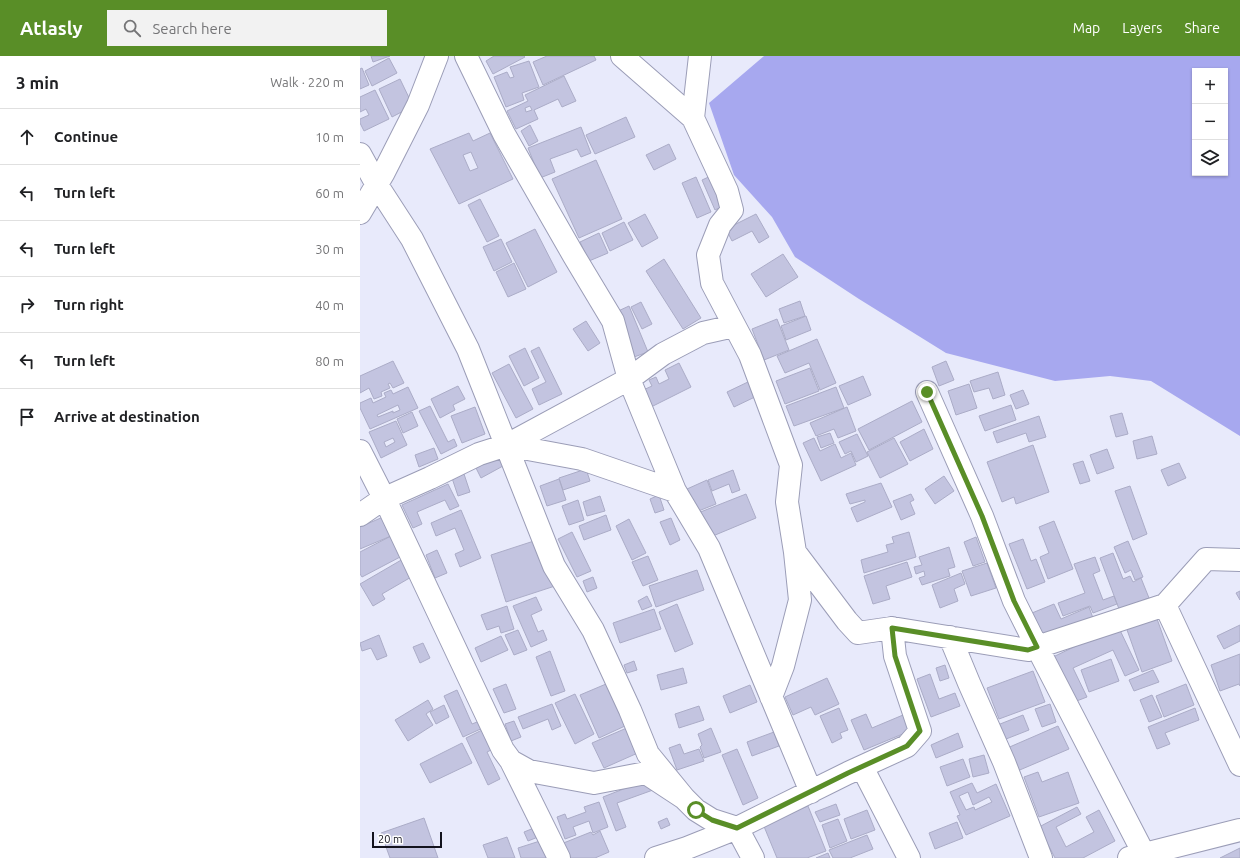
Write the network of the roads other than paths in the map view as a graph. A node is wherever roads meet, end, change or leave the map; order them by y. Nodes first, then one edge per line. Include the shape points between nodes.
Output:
1 (437, 56) edge
2 (466, 56) edge
3 (622, 56) edge
4 (700, 56) edge
5 (693, 118) junction
6 (360, 154) edge
7 (377, 185) junction
8 (360, 213) edge
9 (734, 326) junction
10 (630, 380) junction
11 (927, 392) dead end
12 (507, 445) junction
13 (360, 451) edge
14 (675, 491) junction
15 (384, 499) junction
16 (360, 515) edge
17 (795, 552) junction
18 (1240, 560) edge
19 (1165, 605) junction
20 (892, 628) junction
21 (950, 637) junction
22 (1037, 647) junction
23 (771, 696) junction
24 (511, 761) junction
25 (1240, 765) edge
26 (862, 767) junction
27 (811, 792) junction
28 (684, 798) junction
29 (737, 828) junction
30 (1240, 830) edge
31 (682, 853) edge
32 (1140, 857) edge
33 (559, 858) edge
34 (656, 858) edge
35 (753, 858) edge
36 (909, 858) edge
37 (1041, 858) edge

1 - 7 street via 418,105
2 - 10 street via 504,134 613,321
3 - 5 street
4 - 5 street
5 - 9 street via 727,191 732,210 720,225 708,255 712,283
6 - 7 street
7 - 8 street
7 - 12 street via 412,239 444,299 471,356
9 - 10 street via 703,333 663,354
9 - 17 street via 750,355 791,465 787,502
10 - 12 street
10 - 14 street
11 - 22 street via 982,516 1014,601
12 - 14 street via 582,459
12 - 15 street via 479,454
12 - 28 street via 554,566 593,630 648,754
13 - 15 street
14 - 23 street via 709,548
15 - 16 street
15 - 24 street via 503,750
17 - 20 street via 858,633
17 - 23 street via 800,600 784,666
18 - 19 street via 1206,559
19 - 22 street
19 - 25 street
20 - 21 street
20 - 26 street via 895,656 920,731 907,746
21 - 22 street via 1028,650
21 - 37 street via 1004,762
22 - 32 street
23 - 27 street
24 - 28 street via 529,771 594,783 646,773
24 - 33 street
26 - 27 street
26 - 36 street
27 - 29 street
28 - 29 street via 696,810 712,820
29 - 31 street
29 - 35 street
30 - 32 street
31 - 34 street

